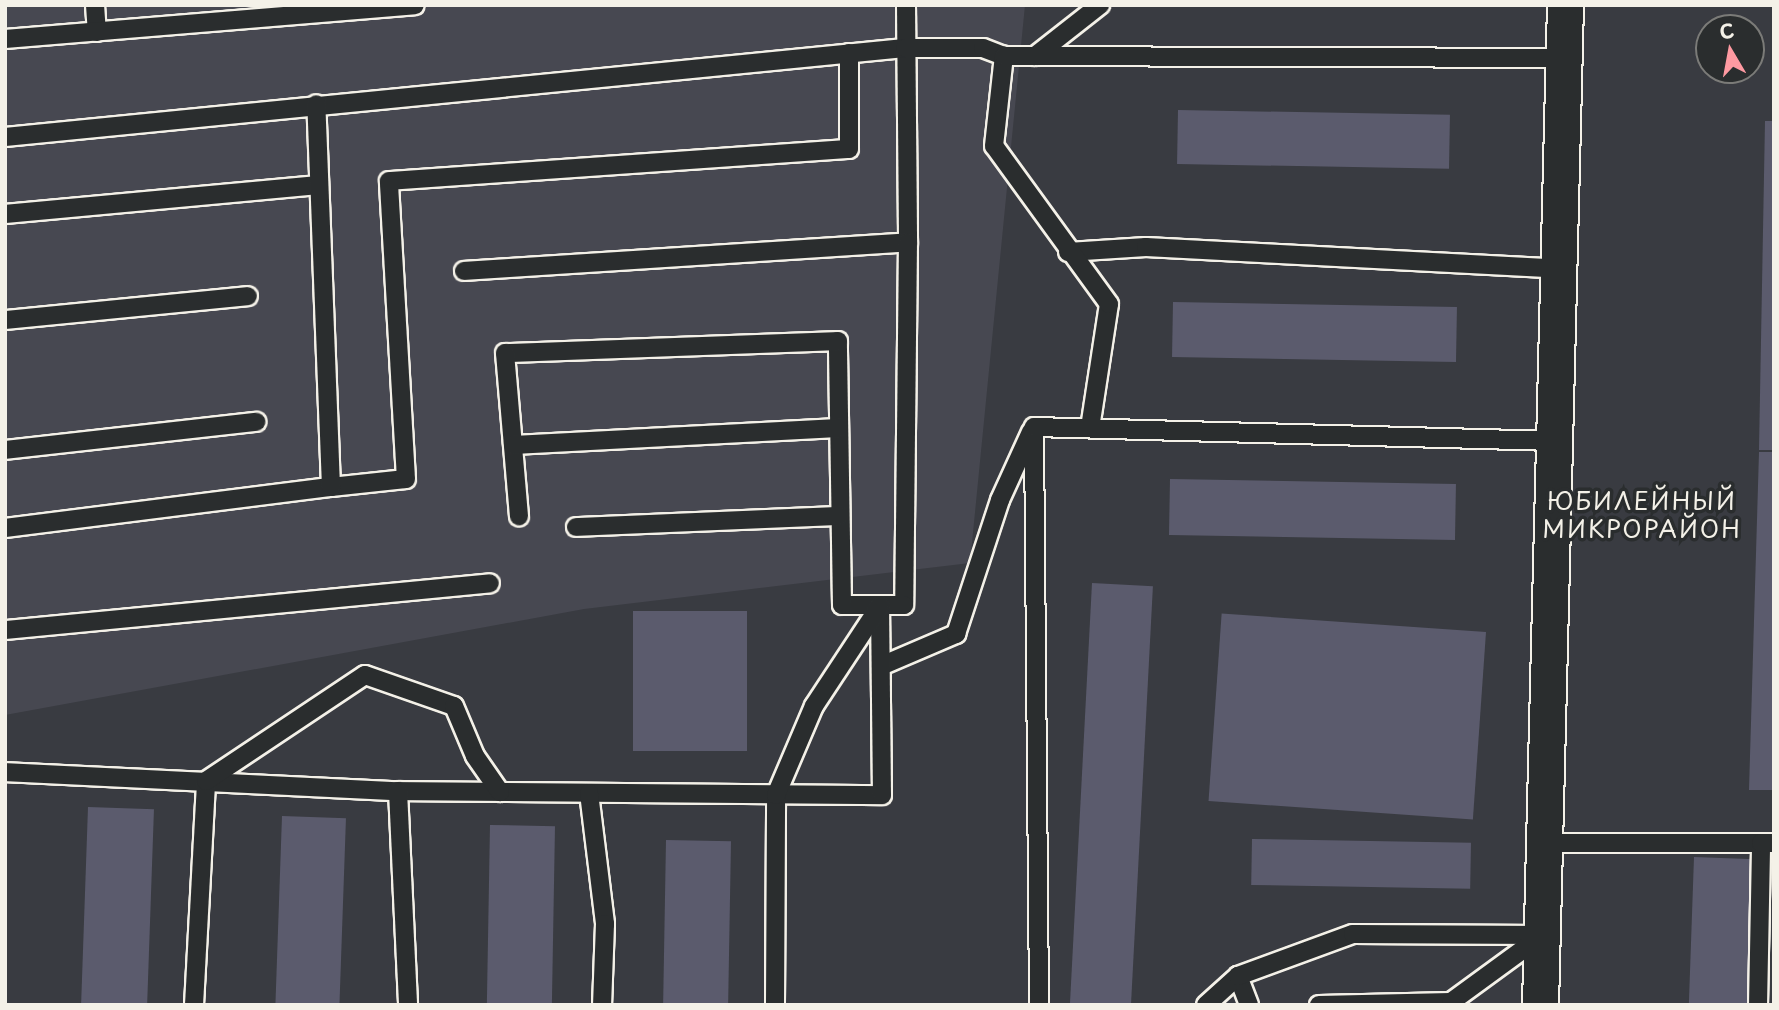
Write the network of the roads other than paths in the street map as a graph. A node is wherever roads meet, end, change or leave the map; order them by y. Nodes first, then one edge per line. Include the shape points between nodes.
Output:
1 (96, 5) edge
2 (906, 5) edge
3 (1100, 5) edge
4 (1565, 5) edge
5 (404, 6) edge
6 (304, 10) edge
7 (202, 14) edge
8 (97, 32) junction
9 (5, 40) edge
10 (905, 48) junction
11 (849, 53) junction
12 (1035, 56) junction
13 (1004, 57) junction
14 (1566, 58) junction
15 (316, 104) junction
16 (5, 137) edge
17 (318, 185) junction
18 (5, 214) edge
19 (908, 242) junction
20 (1068, 252) junction
21 (1560, 269) junction
22 (464, 271) dead end
23 (248, 296) dead end
24 (5, 320) edge
25 (256, 422) dead end
26 (1034, 427) junction
27 (839, 428) junction
28 (1090, 428) junction
29 (1556, 441) junction
30 (513, 445) junction
31 (5, 450) edge
32 (331, 487) junction
33 (519, 516) dead end
34 (840, 516) junction
35 (576, 527) dead end
36 (5, 528) edge
37 (490, 583) dead end
38 (880, 606) junction
39 (5, 630) edge
40 (881, 666) junction
41 (5, 772) edge
42 (206, 781) junction
43 (398, 791) junction
44 (500, 792) junction
45 (589, 793) junction
46 (776, 795) junction
47 (1546, 843) junction
48 (1768, 843) edge
49 (1543, 934) junction
50 (1238, 976) junction
51 (194, 1005) edge
52 (408, 1005) edge
53 (603, 1005) edge
54 (775, 1005) edge
55 (1039, 1005) edge
56 (1206, 1005) edge
57 (1249, 1005) edge
58 (1319, 1005) edge
59 (1540, 1005) edge
60 (1758, 1005) edge

1 - 8 lane
2 - 10 lane
3 - 12 lane
4 - 14 street
5 - 6 lane
6 - 7 lane
7 - 8 lane
8 - 9 lane
10 - 11 lane
10 - 13 lane via 983,48
10 - 19 lane
11 - 15 lane
11 - 32 lane via 849,149 389,181 406,479
12 - 13 lane
12 - 14 lane
13 - 20 lane via 994,146
14 - 21 street
15 - 16 lane
15 - 17 lane
17 - 18 lane
17 - 32 lane
19 - 22 lane
19 - 38 lane via 904,605
20 - 21 lane via 1146,247
20 - 28 lane via 1109,304
21 - 29 street
23 - 24 lane
25 - 31 lane
26 - 28 lane
26 - 40 lane via 1000,500 956,634
26 - 55 lane
27 - 30 lane
27 - 30 lane via 838,341 505,353
27 - 34 lane
28 - 29 lane
29 - 47 street
30 - 33 lane
32 - 36 lane
34 - 35 lane
34 - 38 lane via 842,605
37 - 39 lane
38 - 40 lane
38 - 46 lane via 814,706
40 - 46 lane via 883,796
41 - 42 lane
42 - 43 lane
42 - 44 lane via 365,676 454,706 475,756
42 - 51 lane
43 - 44 lane
43 - 52 lane
44 - 45 lane
45 - 46 lane
45 - 53 lane via 605,924
46 - 54 lane
47 - 48 lane
47 - 49 street
48 - 60 lane
49 - 50 lane via 1353,934
49 - 58 lane via 1451,1002
49 - 59 street
50 - 56 lane
50 - 57 lane

